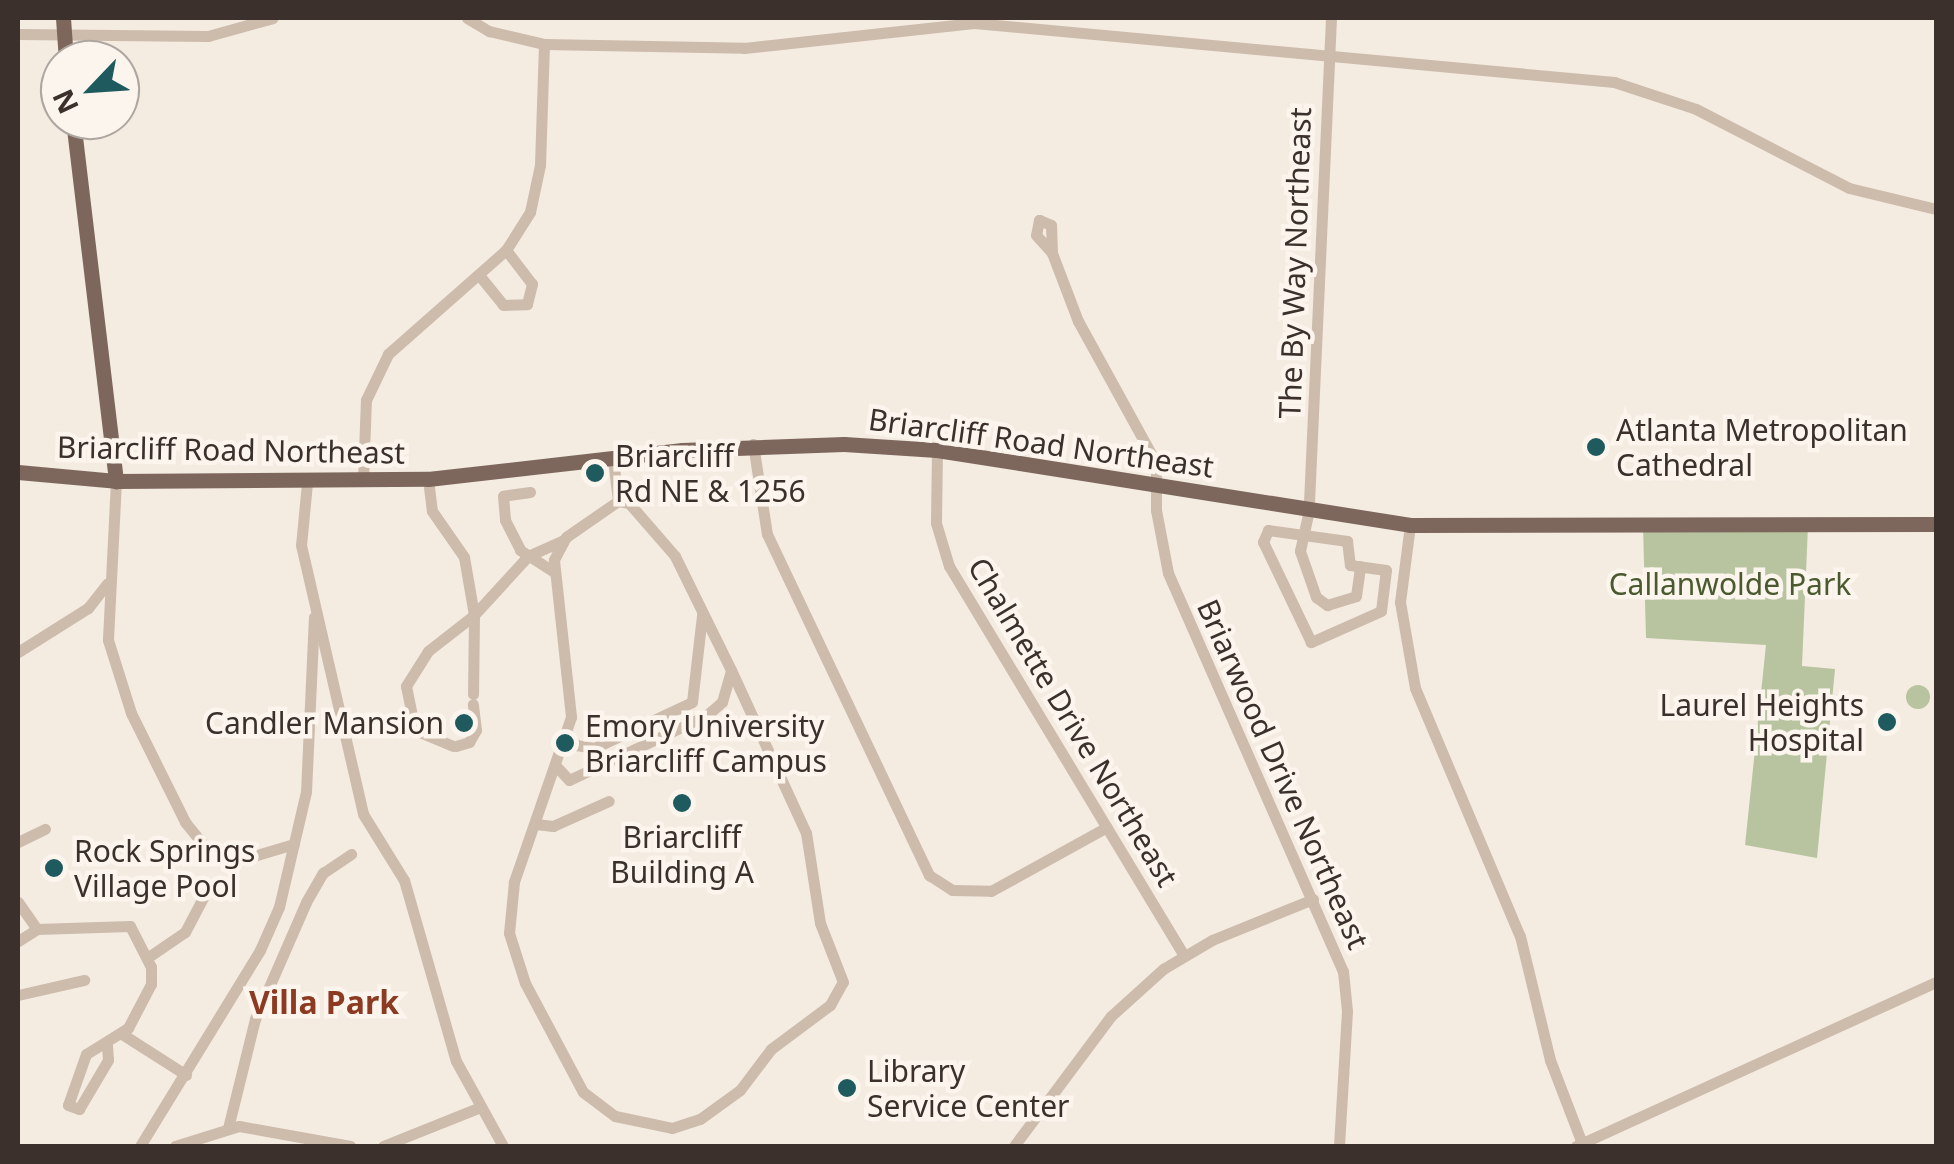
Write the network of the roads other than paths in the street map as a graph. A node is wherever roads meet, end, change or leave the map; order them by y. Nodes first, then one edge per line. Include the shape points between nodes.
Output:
1 (63, 18) edge
2 (272, 18) edge
3 (467, 18) edge
4 (1330, 18) edge
5 (18, 34) edge
6 (64, 35) junction
7 (64, 40) edge
8 (544, 44) junction
9 (1329, 55) junction
10 (75, 140) edge
11 (1936, 209) edge
12 (506, 250) junction
13 (1052, 253) dead end
14 (478, 275) junction
15 (753, 444) junction
16 (937, 450) junction
17 (612, 459) junction
18 (18, 472) edge
19 (428, 479) junction
20 (363, 480) junction
21 (116, 481) junction
22 (306, 483) junction
23 (1154, 484) junction
24 (530, 492) dead end
25 (618, 501) junction
26 (1309, 510) junction
27 (1410, 524) junction
28 (1936, 524) edge
29 (1303, 532) junction
30 (564, 540) junction
31 (528, 556) junction
32 (1360, 566) junction
33 (554, 572) junction
34 (110, 575) junction
35 (1384, 592) junction
36 (1400, 592) junction
37 (315, 602) junction
38 (1335, 605) junction
39 (702, 610) junction
40 (474, 615) junction
41 (1344, 631) junction
42 (18, 652) edge
43 (311, 669) junction
44 (332, 669) junction
45 (731, 670) junction
46 (568, 734) junction
47 (556, 766) junction
48 (569, 780) junction
49 (546, 796) junction
50 (608, 800) dead end
51 (536, 824) junction
52 (1106, 826) junction
53 (45, 829) dead end
54 (18, 842) edge
55 (294, 844) junction
56 (351, 854) dead end
57 (206, 892) dead end
58 (1312, 900) junction
59 (18, 902) edge
60 (37, 930) junction
61 (18, 941) edge
62 (1183, 954) junction
63 (147, 958) junction
64 (84, 980) dead end
65 (1936, 982) edge
66 (18, 994) edge
67 (122, 1034) junction
68 (107, 1044) junction
69 (186, 1075) junction
70 (478, 1108) junction
71 (228, 1128) junction
72 (289, 1132) junction
73 (410, 1143) edge
74 (140, 1146) edge
75 (175, 1146) edge
76 (285, 1146) edge
77 (350, 1146) edge
78 (384, 1146) edge
79 (503, 1146) edge
80 (1014, 1146) edge
81 (1338, 1146) edge
82 (1580, 1146) edge

1 - 6 main road
2 - 6 street via 208,36
3 - 8 street
4 - 9 street, The By Way Northeast
5 - 6 street
6 - 7 main road
8 - 9 street via 783,48 974,23
8 - 12 street via 537,185
9 - 11 street via 1643,89 1696,109 1823,178
9 - 26 street, The By Way Northeast
10 - 21 main road
12 - 14 street
12 - 14 street via 532,284 527,304 502,306
13 - 23 street, Briarwood Drive Northeast via 1078,321 1156,463
14 - 20 street via 388,354 376,373 366,400
15 - 16 main road, Briarcliff Road Northeast
15 - 17 main road, Briarcliff Road Northeast
15 - 52 street via 763,524 926,871 952,890 991,892
16 - 23 main road, Briarcliff Road Northeast
16 - 52 street, Chalmette Drive Northeast via 936,523 948,566
17 - 19 main road, Briarcliff Road Northeast
17 - 25 street
18 - 21 main road, Briarcliff Road Northeast
19 - 20 main road, Briarcliff Road Northeast
19 - 40 street via 432,511 464,557
20 - 22 main road, Briarcliff Road Northeast
21 - 22 main road, Briarcliff Road Northeast
21 - 34 street
22 - 37 street via 301,545
23 - 26 main road, Briarcliff Road Northeast
23 - 58 street, Briarwood Drive Northeast via 1168,573
24 - 31 street via 508,494 502,502 513,543
25 - 30 street
25 - 39 street via 630,503 660,535
26 - 27 main road, Briarcliff Road Northeast
26 - 29 street, The By Way Northeast
27 - 28 main road, Briarcliff Road Northeast
27 - 36 street
29 - 32 street via 1347,541 1350,565
29 - 38 street via 1305,574 1318,601
29 - 41 street via 1268,530 1263,542 1306,638 1316,642
30 - 31 street
30 - 33 street
31 - 33 street
31 - 40 street
32 - 35 street via 1386,570
32 - 38 street via 1356,596
33 - 46 street via 572,684
34 - 42 street via 88,608
34 - 55 street via 108,640 118,682 194,836 232,859
35 - 36 street
35 - 41 street via 1378,615
36 - 82 street via 1418,702 1516,924 1550,1060
37 - 43 street
37 - 44 street
38 - 41 street
39 - 45 street
39 - 46 street via 692,702 594,748 576,745
40 - 40 street via 428,651 406,686 415,730 454,746 473,738
43 - 44 street
43 - 55 street via 307,782
44 - 70 street via 366,824 404,880 449,1040
45 - 48 street via 722,702 707,715
45 - 51 street via 806,833 820,922 843,982 830,1006 771,1049 740,1090 700,1120 672,1128 626,1120 590,1099 569,1074 524,984 509,933 514,882
46 - 47 street
47 - 48 street
47 - 49 street
48 - 49 street
49 - 51 street
50 - 51 street via 553,826
52 - 62 street, Chalmette Drive Northeast
53 - 54 street
55 - 69 street via 270,929
56 - 71 street via 323,872 306,902 256,1019
57 - 63 street via 185,932
58 - 62 street
58 - 81 street, Briarwood Drive Northeast via 1343,971 1347,1002
59 - 60 street
60 - 61 street
60 - 63 street via 122,924
62 - 80 street via 1112,1016
63 - 67 street via 151,984
64 - 66 street
65 - 82 street
67 - 68 street
67 - 69 street
68 - 68 street via 86,1054 68,1105 79,1109 108,1060
69 - 74 street
70 - 73 street
70 - 79 street
71 - 72 street
71 - 75 street
72 - 76 street
72 - 77 street
73 - 78 street

